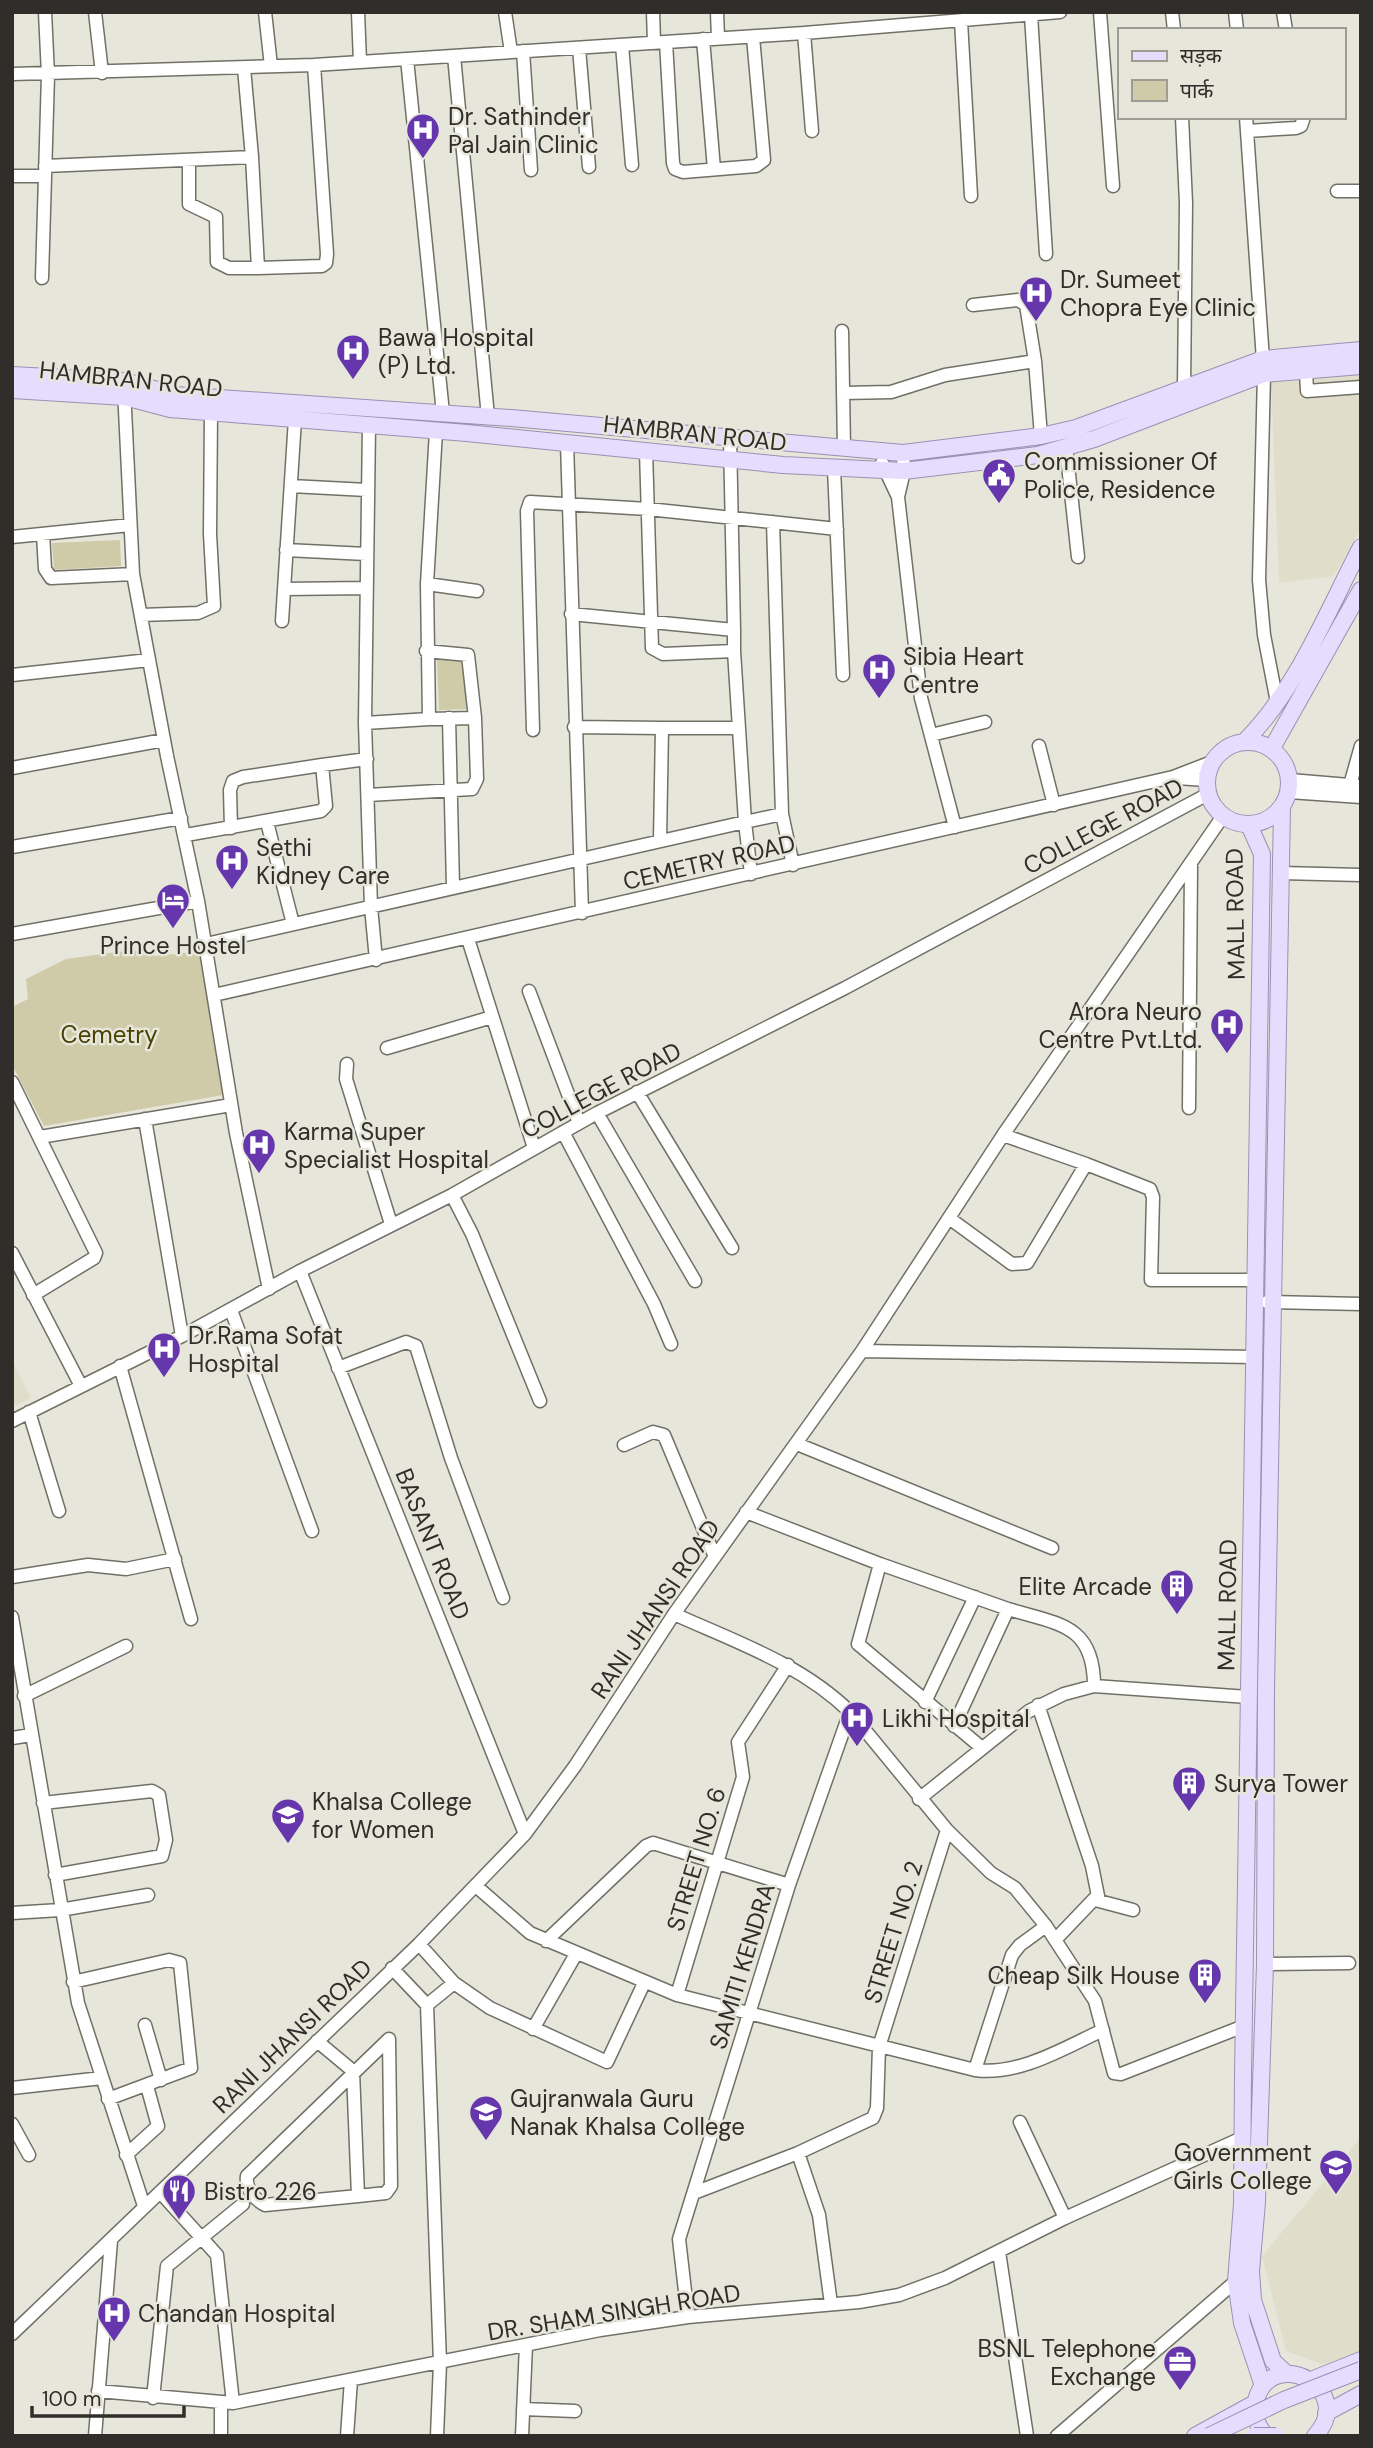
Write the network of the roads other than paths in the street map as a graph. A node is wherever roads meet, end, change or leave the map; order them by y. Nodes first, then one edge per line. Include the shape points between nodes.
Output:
1 (45, 12) edge
2 (95, 12) edge
3 (265, 12) edge
4 (358, 12) edge
5 (505, 12) edge
6 (653, 12) edge
7 (717, 12) edge
8 (1060, 12) edge
9 (1100, 12) edge
10 (1024, 14) edge
11 (982, 16) edge
12 (919, 18) edge
13 (961, 21) junction
14 (804, 33) junction
15 (752, 37) junction
16 (718, 38) junction
17 (703, 39) junction
18 (660, 42) junction
19 (622, 45) junction
20 (579, 48) junction
21 (517, 52) junction
22 (454, 56) junction
23 (407, 59) junction
24 (360, 62) junction
25 (314, 65) junction
26 (271, 66) junction
27 (244, 68) junction
28 (102, 73) junction
29 (12, 74) edge
30 (48, 75) junction
31 (1113, 111) edge
32 (1182, 119) edge
33 (1303, 119) edge
34 (1246, 124) edge
35 (812, 131) dead end
36 (252, 157) junction
37 (189, 160) junction
38 (632, 165) dead end
39 (589, 167) dead end
40 (714, 169) junction
41 (531, 170) dead end
42 (45, 171) junction
43 (12, 176) edge
44 (1113, 186) dead end
45 (1337, 191) dead end
46 (1361, 191) edge
47 (971, 195) dead end
48 (1046, 254) dead end
49 (258, 268) junction
50 (42, 278) dead end
51 (973, 305) dead end
52 (842, 331) dead end
53 (1361, 350) edge
54 (1035, 361) junction
55 (1263, 366) junction
56 (1361, 366) edge
57 (1306, 371) junction
58 (12, 375) edge
59 (1361, 387) edge
60 (1184, 388) junction
61 (124, 389) junction
62 (12, 390) edge
63 (844, 393) junction
64 (211, 411) junction
65 (443, 413) junction
66 (488, 416) junction
67 (295, 419) junction
68 (369, 425) junction
69 (436, 431) junction
70 (1041, 436) junction
71 (730, 438) junction
72 (567, 443) junction
73 (1066, 447) junction
74 (844, 448) junction
75 (646, 452) junction
76 (881, 452) junction
77 (903, 453) junction
78 (729, 460) junction
79 (834, 468) junction
80 (883, 470) junction
81 (904, 471) junction
82 (291, 486) junction
83 (367, 491) junction
84 (898, 497) junction
85 (568, 503) junction
86 (648, 509) junction
87 (730, 517) junction
88 (773, 522) junction
89 (130, 525) junction
90 (837, 529) junction
91 (43, 534) junction
92 (12, 537) edge
93 (1361, 547) edge
94 (286, 550) junction
95 (366, 554) junction
96 (1078, 557) dead end
97 (133, 574) junction
98 (427, 584) junction
99 (366, 588) junction
100 (284, 589) junction
101 (1361, 590) edge
102 (477, 591) dead end
103 (571, 614) junction
104 (141, 615) junction
105 (282, 621) dead end
106 (650, 622) junction
107 (734, 631) junction
108 (426, 652) junction
109 (734, 652) junction
110 (149, 660) junction
111 (844, 675) dead end
112 (12, 676) edge
113 (1277, 702) junction
114 (449, 718) junction
115 (475, 718) junction
116 (429, 719) junction
117 (985, 722) dead end
118 (365, 723) junction
119 (574, 727) junction
120 (662, 728) junction
121 (739, 728) junction
122 (533, 730) dead end
123 (931, 735) junction
124 (164, 740) junction
125 (1245, 741) junction
126 (1039, 746) dead end
127 (1361, 746) edge
128 (1272, 748) junction
129 (367, 759) junction
130 (1212, 762) junction
131 (322, 765) junction
132 (12, 768) edge
133 (1173, 777) junction
134 (1289, 786) junction
135 (1355, 786) edge
136 (1207, 787) junction
137 (450, 792) junction
138 (368, 795) junction
139 (1361, 797) edge
140 (1054, 805) junction
141 (1282, 808) junction
142 (782, 814) junction
143 (1223, 816) junction
144 (181, 818) junction
145 (267, 822) junction
146 (745, 822) junction
147 (1249, 825) junction
148 (955, 827) junction
149 (231, 828) junction
150 (186, 835) junction
151 (660, 841) junction
152 (12, 847) edge
153 (578, 858) junction
154 (793, 865) junction
155 (1191, 866) junction
156 (1281, 873) junction
157 (751, 874) junction
158 (1361, 875) edge
159 (453, 886) junction
160 (198, 901) junction
161 (371, 907) junction
162 (582, 913) junction
163 (293, 924) junction
164 (12, 934) edge
165 (468, 939) junction
166 (206, 944) junction
167 (376, 960) junction
168 (529, 992) dead end
169 (214, 995) junction
170 (492, 1017) junction
171 (387, 1048) dead end
172 (346, 1064) dead end
173 (12, 1082) edge
174 (637, 1093) junction
175 (231, 1105) junction
176 (1189, 1108) dead end
177 (597, 1113) junction
178 (145, 1119) junction
179 (579, 1123) junction
180 (563, 1132) junction
181 (1003, 1135) junction
182 (40, 1137) junction
183 (534, 1148) junction
184 (1086, 1164) junction
185 (452, 1195) junction
186 (949, 1218) junction
187 (391, 1224) junction
188 (732, 1248) dead end
189 (12, 1253) edge
190 (300, 1271) junction
191 (1254, 1280) junction
192 (695, 1281) dead end
193 (269, 1289) junction
194 (33, 1295) junction
195 (1275, 1302) junction
196 (1254, 1303) junction
197 (1361, 1304) edge
198 (231, 1310) junction
199 (182, 1336) junction
200 (671, 1344) dead end
201 (862, 1352) junction
202 (1255, 1357) junction
203 (120, 1366) junction
204 (338, 1368) junction
205 (81, 1386) junction
206 (540, 1401) dead end
207 (29, 1412) junction
208 (12, 1421) edge
209 (797, 1444) junction
210 (624, 1445) dead end
211 (58, 1511) dead end
212 (746, 1512) junction
213 (312, 1531) dead end
214 (1052, 1548) dead end
215 (715, 1557) junction
216 (175, 1559) junction
217 (880, 1564) junction
218 (12, 1577) edge
219 (975, 1597) junction
220 (503, 1598) dead end
221 (1008, 1609) junction
222 (674, 1614) junction
223 (12, 1616) edge
224 (191, 1619) dead end
225 (126, 1646) dead end
226 (788, 1665) junction
227 (1094, 1686) junction
228 (24, 1696) junction
229 (1248, 1697) junction
230 (925, 1702) junction
231 (1038, 1705) junction
232 (850, 1712) junction
233 (954, 1726) junction
234 (31, 1735) junction
235 (12, 1738) edge
236 (982, 1748) junction
237 (919, 1799) junction
238 (43, 1803) junction
239 (947, 1830) junction
240 (526, 1834) junction
241 (717, 1862) junction
242 (55, 1875) junction
243 (789, 1885) junction
244 (477, 1887) junction
245 (148, 1895) dead end
246 (1097, 1896) junction
247 (60, 1910) junction
248 (1133, 1910) dead end
249 (12, 1913) edge
250 (1046, 1926) junction
251 (1055, 1940) junction
252 (546, 1941) junction
253 (419, 1944) junction
254 (576, 1954) junction
255 (1349, 1962) dead end
256 (1265, 1964) junction
257 (392, 1968) junction
258 (73, 1982) junction
259 (454, 1983) junction
260 (644, 1983) junction
261 (677, 1995) junction
262 (427, 2005) junction
263 (748, 2015) junction
264 (145, 2025) dead end
265 (1244, 2026) junction
266 (533, 2029) junction
267 (1103, 2030) junction
268 (317, 2041) junction
269 (879, 2047) junction
270 (975, 2070) junction
271 (353, 2071) junction
272 (102, 2078) junction
273 (161, 2080) junction
274 (147, 2086) junction
275 (12, 2088) edge
276 (108, 2099) junction
277 (1020, 2122) dead end
278 (12, 2124) edge
279 (1244, 2137) junction
280 (798, 2152) junction
281 (29, 2155) dead end
282 (126, 2155) junction
283 (160, 2192) junction
284 (694, 2193) junction
285 (358, 2196) junction
286 (243, 2204) dead end
287 (144, 2206) junction
288 (1065, 2218) junction
289 (201, 2237) junction
290 (111, 2241) junction
291 (999, 2252) junction
292 (1236, 2281) junction
293 (831, 2304) junction
294 (688, 2317) junction
295 (12, 2334) edge
296 (526, 2345) junction
297 (1361, 2360) edge
298 (440, 2363) junction
299 (1361, 2370) edge
300 (1287, 2374) junction
301 (351, 2380) junction
302 (1311, 2380) junction
303 (1264, 2386) junction
304 (98, 2391) junction
305 (1361, 2394) edge
306 (153, 2398) junction
307 (227, 2403) junction
308 (1255, 2403) junction
309 (523, 2409) junction
310 (575, 2411) dead end
311 (1326, 2413) junction
312 (95, 2436) edge
313 (221, 2436) edge
314 (347, 2436) edge
315 (437, 2436) edge
316 (522, 2436) edge
317 (1027, 2436) edge
318 (1058, 2436) edge
319 (1195, 2436) edge
320 (1209, 2436) edge
321 (1254, 2436) edge
322 (1266, 2436) edge
323 (1276, 2436) edge
324 (1315, 2436) edge

1 - 30 street
2 - 28 street
3 - 26 street
4 - 24 street
5 - 21 street
6 - 18 street
7 - 16 street
8 - 10 street
9 - 31 street
10 - 11 street
10 - 48 street
11 - 13 street
12 - 13 street
12 - 14 street
13 - 47 street
14 - 15 street
14 - 35 street
15 - 16 street
15 - 40 street via 764,160 756,166
16 - 17 street
17 - 18 street
17 - 40 street
18 - 19 street
18 - 40 street via 674,167 683,172
19 - 20 street
19 - 38 street
20 - 21 street
20 - 39 street
21 - 22 street
21 - 41 street
22 - 23 street
22 - 66 street
23 - 24 street
23 - 65 street
24 - 25 street
25 - 26 street
25 - 49 street via 327,260 322,266
26 - 27 street
27 - 28 street
27 - 36 street
28 - 30 street
29 - 30 street
30 - 42 street
31 - 44 street
32 - 60 street
33 - 34 street via 1296,128
34 - 55 street
36 - 37 street
36 - 49 street
37 - 42 street
37 - 49 street via 189,204 216,217 217,262 229,268
42 - 43 street
42 - 50 street
45 - 46 street
51 - 54 street via 1018,300 1026,304
52 - 63 street
53 - 55 main road, HAMBRAN ROAD
54 - 63 street via 945,375 891,393
54 - 70 street
55 - 57 main road, HAMBRAN ROAD
55 - 60 main road, HAMBRAN ROAD
55 - 73 main road, HAMBRAN ROAD
55 - 113 street via 1259,580
56 - 57 main road, HAMBRAN ROAD
57 - 59 street via 1307,391
58 - 61 main road, HAMBRAN ROAD
60 - 70 main road, HAMBRAN ROAD via 1076,428
61 - 62 main road, HAMBRAN ROAD
61 - 64 main road, HAMBRAN ROAD via 162,408
61 - 65 main road, HAMBRAN ROAD
61 - 89 street
63 - 74 street
64 - 67 main road, HAMBRAN ROAD
64 - 104 street via 214,606 198,613
65 - 66 main road, HAMBRAN ROAD
66 - 71 main road, HAMBRAN ROAD
67 - 68 main road, HAMBRAN ROAD
67 - 82 street
68 - 69 main road, HAMBRAN ROAD
68 - 83 street
69 - 72 main road, HAMBRAN ROAD
69 - 98 street
70 - 77 main road, HAMBRAN ROAD
71 - 74 main road, HAMBRAN ROAD
71 - 78 street
72 - 75 main road, HAMBRAN ROAD
72 - 85 street
73 - 81 main road, HAMBRAN ROAD via 1038,455
73 - 96 street
74 - 76 main road, HAMBRAN ROAD
75 - 78 main road, HAMBRAN ROAD
75 - 86 street
76 - 77 main road, HAMBRAN ROAD
76 - 80 street
77 - 81 street
78 - 79 main road, HAMBRAN ROAD
78 - 87 street
79 - 80 main road, HAMBRAN ROAD
79 - 90 street
80 - 81 main road, HAMBRAN ROAD
80 - 84 street
81 - 84 street
82 - 83 street
82 - 94 street
83 - 95 street
84 - 123 street via 921,698
85 - 86 street
85 - 103 street
85 - 122 street via 532,502 527,506
86 - 87 street
86 - 106 street
87 - 88 street
87 - 107 street
88 - 90 street
88 - 142 street
89 - 91 street
89 - 97 street
90 - 111 street
91 - 92 street
91 - 97 street via 45,569 51,578
93 - 113 main road
94 - 95 street
94 - 100 street
95 - 99 street
97 - 104 street
98 - 102 street
98 - 108 street
99 - 100 street
99 - 118 street
100 - 105 street
101 - 128 main road
103 - 106 street
103 - 119 street
104 - 110 street
106 - 107 street
106 - 109 street via 654,652
107 - 109 street
108 - 115 street via 468,655
108 - 116 street
109 - 121 street
110 - 112 street
110 - 124 street
113 - 125 main road
114 - 115 street
114 - 116 street
114 - 137 street
115 - 137 street via 475,786
116 - 118 street
117 - 123 street
118 - 129 street
119 - 120 street
119 - 153 street
120 - 121 street
120 - 151 street
121 - 146 street
123 - 148 street
124 - 132 street
124 - 144 street
125 - 128 main road
125 - 130 main road via 1232,745
126 - 140 street
127 - 135 street
128 - 134 main road via 1282,758
129 - 131 street
129 - 138 street
130 - 133 street, CEMETRY ROAD
130 - 136 main road
131 - 145 street via 325,809
131 - 149 street via 233,781
133 - 136 street
133 - 140 street, CEMETRY ROAD
134 - 135 street
134 - 139 street
134 - 141 main road
136 - 143 main road
136 - 174 street, COLLEGE ROAD via 845,988
137 - 138 street
137 - 159 street
138 - 161 street
140 - 148 street, CEMETRY ROAD
141 - 147 main road
141 - 156 main road, MALL ROAD
142 - 146 street
142 - 154 street
143 - 147 main road
143 - 155 street, RANI JHANSI ROAD
144 - 150 street
144 - 152 street
145 - 149 street
145 - 163 street
146 - 151 street
146 - 157 street
147 - 191 main road, MALL ROAD via 1262,853
148 - 154 street, CEMETRY ROAD
149 - 150 street
150 - 160 street
151 - 153 street
153 - 159 street
153 - 162 street
154 - 157 street, CEMETRY ROAD
155 - 176 street
155 - 181 street, RANI JHANSI ROAD
156 - 158 street
156 - 195 main road, MALL ROAD
157 - 162 street, CEMETRY ROAD
159 - 161 street
160 - 164 street
160 - 166 street
161 - 163 street
161 - 167 street
162 - 165 street, CEMETRY ROAD
163 - 166 street
165 - 167 street, CEMETRY ROAD
165 - 170 street
166 - 169 street
167 - 169 street, CEMETRY ROAD
168 - 179 street
169 - 175 street
170 - 171 street
170 - 183 street
172 - 187 street via 346,1079
173 - 182 street
174 - 177 street, COLLEGE ROAD
174 - 188 street
175 - 178 street
175 - 193 street
177 - 179 street, COLLEGE ROAD
177 - 192 street
178 - 182 street
178 - 199 street
179 - 180 street, COLLEGE ROAD
180 - 183 street, COLLEGE ROAD
180 - 200 street
181 - 184 street
181 - 186 street, RANI JHANSI ROAD
182 - 194 street via 96,1253
183 - 185 street, COLLEGE ROAD
184 - 186 street via 1023,1265 1012,1264
184 - 191 street via 1150,1189 1151,1280
185 - 187 street, COLLEGE ROAD
185 - 206 street
186 - 201 street, RANI JHANSI ROAD
187 - 190 street, COLLEGE ROAD
189 - 194 street
190 - 193 street, COLLEGE ROAD
190 - 204 street, BASANT ROAD
191 - 196 main road, MALL ROAD
193 - 198 street, COLLEGE ROAD
194 - 205 street
195 - 196 street
195 - 197 street
195 - 256 main road, MALL ROAD
196 - 202 main road, MALL ROAD
198 - 199 street, COLLEGE ROAD
198 - 213 street
199 - 203 street, COLLEGE ROAD
201 - 202 street
201 - 209 street, RANI JHANSI ROAD
202 - 229 main road, MALL ROAD
203 - 205 street, COLLEGE ROAD
203 - 216 street
204 - 220 street via 406,1342 416,1346
204 - 240 street, BASANT ROAD
205 - 207 street, COLLEGE ROAD
207 - 208 street, COLLEGE ROAD
207 - 211 street
209 - 212 street, RANI JHANSI ROAD
209 - 214 street
210 - 215 street via 653,1432 664,1435
212 - 215 street, RANI JHANSI ROAD
212 - 217 street
215 - 222 street, RANI JHANSI ROAD
216 - 218 street via 127,1569 88,1565
216 - 224 street
217 - 219 street
217 - 230 street via 858,1644
219 - 221 street
219 - 230 street
221 - 227 street via 1065,1626 1084,1640 1094,1666
221 - 233 street
222 - 226 street
222 - 240 street, RANI JHANSI ROAD
223 - 228 street
225 - 228 street
226 - 232 street
226 - 241 street, STREET NO. 6 via 737,1742 743,1777
227 - 229 street
227 - 231 street
228 - 234 street
229 - 265 main road, MALL ROAD
230 - 233 street
231 - 236 street
231 - 246 street via 1092,1866
232 - 237 street
232 - 243 street, SAMITI KENDRA
233 - 236 street
234 - 235 street
234 - 238 street
236 - 237 street
237 - 239 street
238 - 242 street
238 - 242 street via 152,1791 159,1795 166,1840 162,1856
239 - 250 street via 1015,1888
239 - 269 street, STREET NO. 2
240 - 244 street, RANI JHANSI ROAD
241 - 243 street
241 - 252 street via 649,1843
241 - 261 street, STREET NO. 6
242 - 247 street
243 - 263 street, SAMITI KENDRA
244 - 252 street via 518,1924
244 - 253 street, RANI JHANSI ROAD
245 - 247 street
246 - 248 street via 1106,1905
246 - 251 street
247 - 249 street
247 - 258 street
250 - 251 street
250 - 270 street via 1020,1945 1005,1968
251 - 267 street via 1092,1995
252 - 254 street
253 - 257 street, RANI JHANSI ROAD
253 - 259 street
254 - 260 street
254 - 266 street
255 - 256 street
256 - 300 main road, MALL ROAD via 1251,2271 1253,2301 1273,2361
257 - 262 street
257 - 268 street, RANI JHANSI ROAD
258 - 272 street
258 - 273 street via 169,1960 180,1963 192,2064 187,2071
259 - 262 street
259 - 266 street
260 - 261 street
260 - 266 street via 607,2062
261 - 263 street
262 - 298 street
263 - 269 street
263 - 284 street, SAMITI KENDRA
264 - 273 street
265 - 267 street via 1117,2074 1112,2070
265 - 279 main road, MALL ROAD
267 - 270 street via 1040,2058 1001,2070
268 - 271 street
268 - 283 street, RANI JHANSI ROAD
269 - 270 street
269 - 280 street, STREET NO. 2 via 873,2118
271 - 285 street
271 - 285 street via 389,2039 391,2186 386,2193
271 - 285 street via 246,2179 253,2195 265,2205
272 - 275 street
272 - 276 street
273 - 274 street
274 - 276 street
274 - 282 street via 158,2126
276 - 282 street
277 - 288 street
278 - 281 street
279 - 288 street, DR. SHAM SINGH ROAD
279 - 292 main road, MALL ROAD
280 - 284 street
280 - 293 street via 819,2215
282 - 287 street
283 - 287 street, RANI JHANSI ROAD
283 - 289 street
284 - 294 street, SAMITI KENDRA via 678,2247
286 - 289 street
287 - 290 street, RANI JHANSI ROAD
288 - 291 street, DR. SHAM SINGH ROAD
289 - 306 street via 165,2272
289 - 307 street via 219,2260
290 - 295 street, RANI JHANSI ROAD
290 - 304 street
291 - 293 street, DR. SHAM SINGH ROAD via 915,2290 883,2299
291 - 317 street
292 - 303 main road, MALL ROAD via 1242,2323
292 - 318 street
293 - 294 street, DR. SHAM SINGH ROAD
294 - 296 street, DR. SHAM SINGH ROAD
296 - 298 street, DR. SHAM SINGH ROAD
296 - 309 street
297 - 302 main road
298 - 301 street, DR. SHAM SINGH ROAD
298 - 315 street
299 - 320 main road, bridge
300 - 302 main road
300 - 303 main road
301 - 307 street, DR. SHAM SINGH ROAD
301 - 314 street
302 - 311 main road via 1323,2394
303 - 308 main road
304 - 306 street, DR. SHAM SINGH ROAD
304 - 312 street
305 - 311 main road
306 - 307 street, DR. SHAM SINGH ROAD
307 - 313 street
308 - 319 main road
308 - 322 main road via 1255,2417
309 - 310 street
309 - 316 street
311 - 324 main road
321 - 323 main road, bridge

